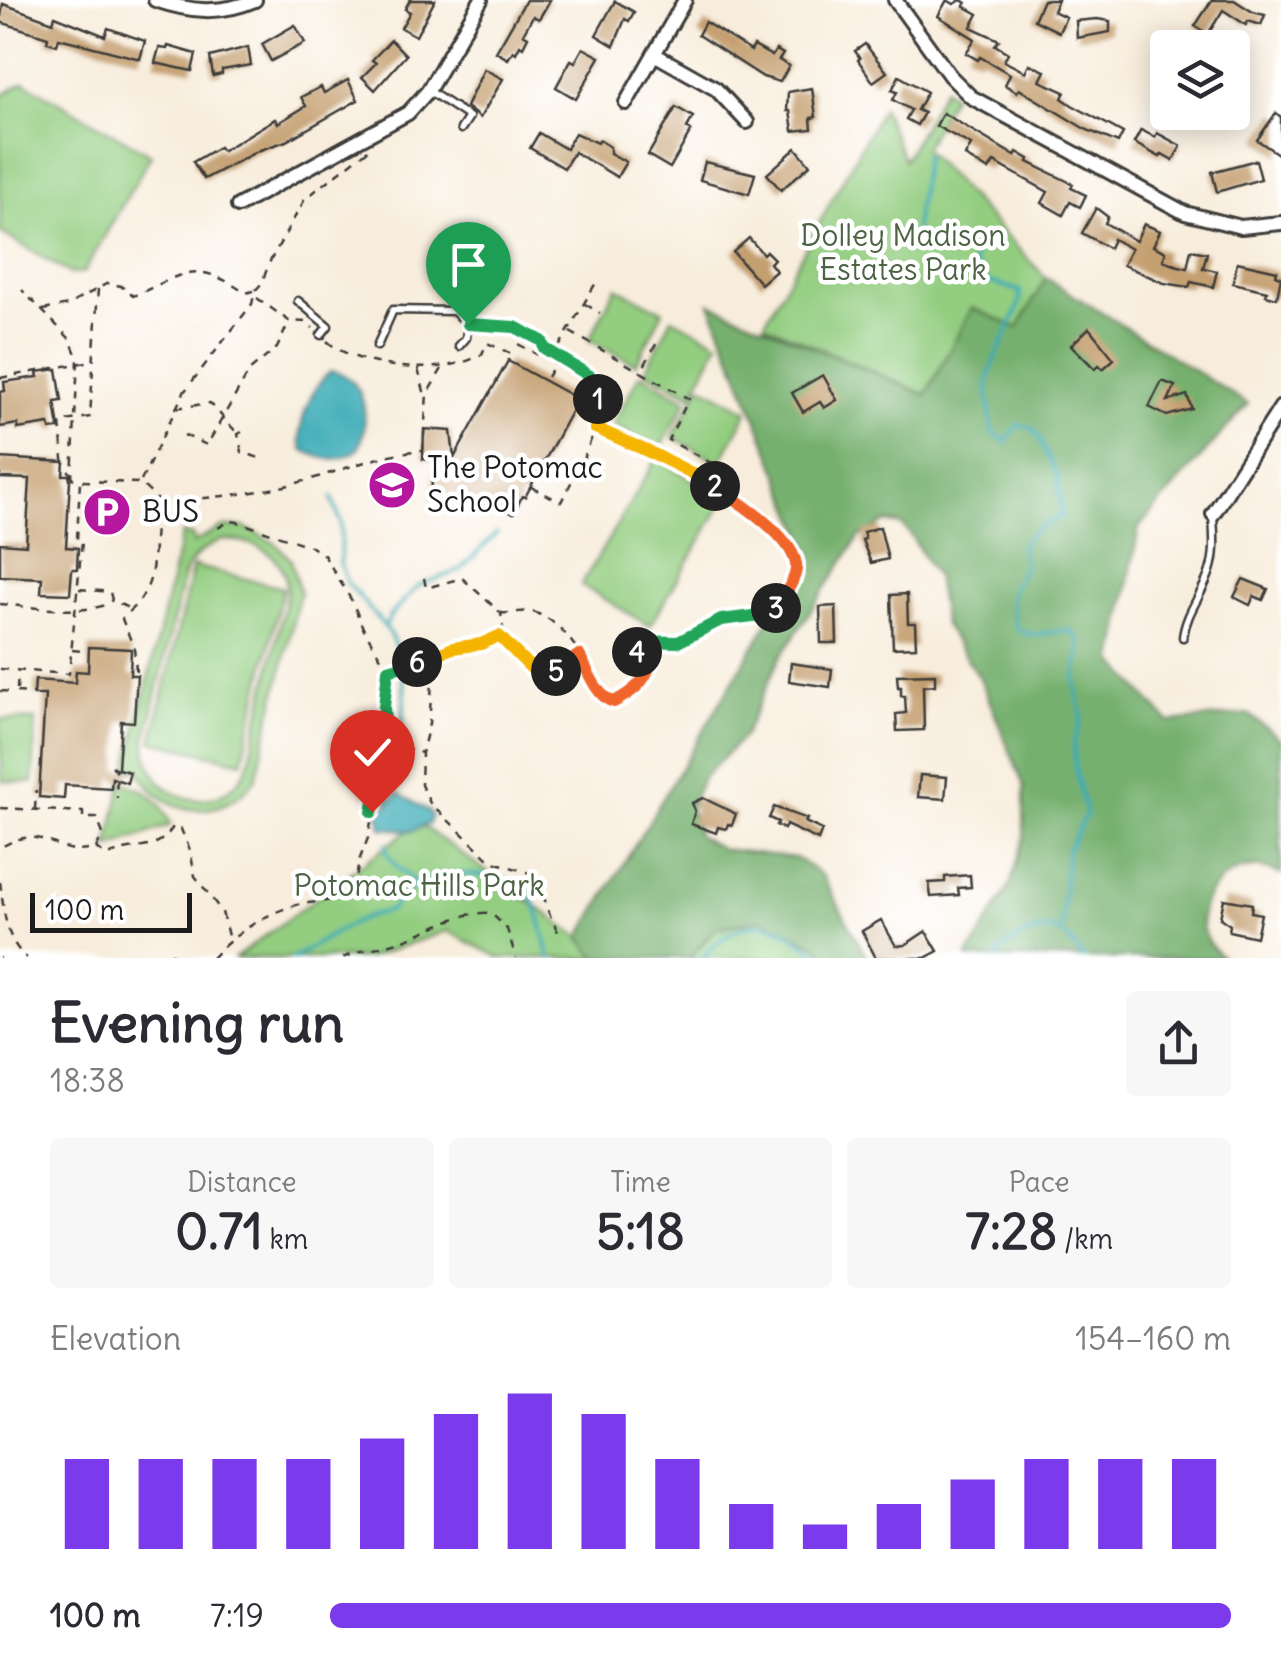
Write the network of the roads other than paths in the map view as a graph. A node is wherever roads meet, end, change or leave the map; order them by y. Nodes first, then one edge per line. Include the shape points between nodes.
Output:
1 (156, 0) edge
2 (255, 0) edge
3 (481, 0) edge
4 (684, 0) edge
5 (895, 0) edge
6 (654, 54) junction
7 (428, 90) junction
8 (626, 103) dead end
9 (747, 122) dead end
10 (461, 129) dead end
11 (238, 206) dead end
12 (1281, 223) edge
13 (298, 301) dead end
14 (468, 324) junction
15 (321, 335) dead end
16 (377, 346) dead end
17 (459, 346) dead end
18 (552, 358) road end
19 (1281, 407) edge
20 (1213, 514) joint
21 (1183, 637) dead end

1 - 2 street via 206,12
3 - 7 street
4 - 6 street
5 - 12 street via 971,97 1186,212 1242,228
6 - 8 street
6 - 9 street via 716,89
7 - 10 lane via 469,117
7 - 11 street via 408,112
13 - 15 lane via 328,326
14 - 16 lane via 454,311 394,310
14 - 17 lane
14 - 18 lane via 515,327 542,341
19 - 20 street
20 - 21 lane via 1210,573

